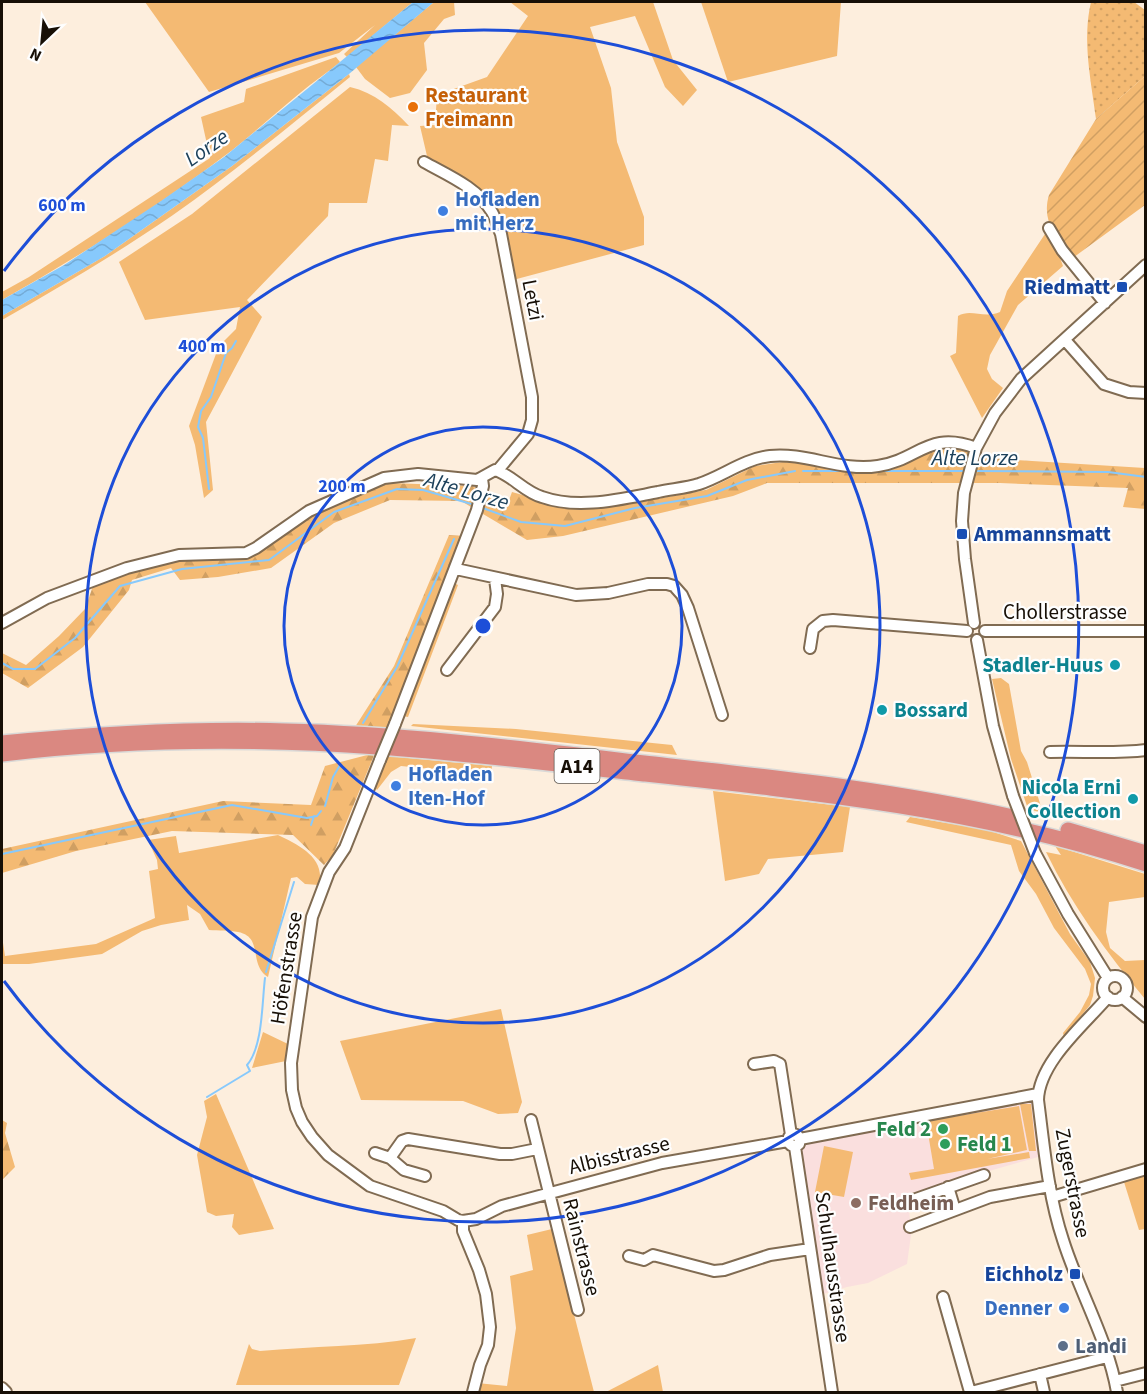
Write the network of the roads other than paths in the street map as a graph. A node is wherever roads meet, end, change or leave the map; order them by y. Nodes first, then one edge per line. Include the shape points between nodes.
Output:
1 (424, 162) dead end
2 (1049, 228) dead end
3 (1146, 265) edge
4 (1105, 303) junction
5 (1065, 340) junction
6 (1146, 393) edge
7 (975, 452) junction
8 (498, 470) junction
9 (482, 478) junction
10 (456, 569) junction
11 (495, 579) junction
12 (2, 623) edge
13 (970, 627) junction
14 (985, 631) junction
15 (1146, 632) edge
16 (977, 640) junction
17 (810, 648) dead end
18 (447, 670) dead end
19 (722, 715) dead end
20 (2, 743) edge
21 (1146, 750) edge
22 (1050, 752) dead end
23 (2, 754) edge
24 (1146, 853) edge
25 (1146, 864) edge
26 (1108, 978) junction
27 (1122, 997) junction
28 (1108, 998) junction
29 (1146, 1017) edge
30 (754, 1064) dead end
31 (1038, 1094) junction
32 (531, 1119) dead end
33 (794, 1140) junction
34 (537, 1149) junction
35 (375, 1153) dead end
36 (390, 1158) junction
37 (1146, 1169) edge
38 (984, 1175) dead end
39 (425, 1176) dead end
40 (948, 1187) junction
41 (1051, 1191) junction
42 (548, 1193) junction
43 (913, 1200) dead end
44 (955, 1210) junction
45 (463, 1221) junction
46 (910, 1227) dead end
47 (810, 1249) junction
48 (629, 1256) dead end
49 (943, 1297) dead end
50 (578, 1310) dead end
51 (1107, 1357) junction
52 (1146, 1373) edge
53 (1040, 1374) junction
54 (1115, 1381) junction
55 (2, 1388) edge
56 (6, 1392) edge
57 (473, 1392) edge
58 (832, 1392) edge
59 (970, 1392) edge
60 (1044, 1392) edge
61 (1117, 1392) edge

1 - 8 street, Letzi via 480,197 492,212 501,234 532,397 532,420 528,434
2 - 4 street
3 - 4 street
4 - 5 street
5 - 6 street via 1104,384
5 - 7 street via 1010,392
7 - 8 street via 957,442 937,442 892,464 874,467 782,455 762,457 697,485 592,502 537,496
7 - 13 street via 964,493 962,534
8 - 9 street
9 - 10 street, Höfenstrasse via 482,493
9 - 12 street via 418,474 384,478 309,511 246,553 179,555 156,560 80,584
10 - 11 street
10 - 45 street, Höfenstrasse, bridge via 345,848 329,872 312,917 291,1063 296,1108 312,1137 328,1155 370,1186
11 - 18 street via 495,607
11 - 19 street via 576,595 648,584 674,586 688,608
13 - 14 street via 982,625
13 - 16 street via 970,638
13 - 17 street via 823,621 813,629
14 - 15 street, Chollerstrasse
14 - 16 street
16 - 26 street, bridge via 993,726 1013,796 1035,852 1062,904
20 - 24 highway, A14 via 207,730 438,740 886,793 1020,819
21 - 22 street
23 - 25 highway, A14 via 114,744 217,741 454,753 894,805 1041,834
26 - 27 street via 1116,976 1125,983
26 - 28 street via 1103,988
27 - 28 street
27 - 29 street
28 - 31 street, Zugerstrasse via 1051,1062
30 - 33 street, Schulhausstrasse via 780,1064
31 - 33 street, Albisstrasse
31 - 41 street, Zugerstrasse
32 - 34 street, Rainstrasse
33 - 42 street, Albisstrasse via 662,1163
33 - 47 street, Schulhausstrasse
34 - 36 street via 512,1155 408,1140 402,1141
34 - 42 street, Rainstrasse
35 - 36 street
36 - 39 street via 404,1170
37 - 41 street
38 - 40 street
40 - 43 street
40 - 44 street
41 - 44 street via 990,1197
41 - 51 street, Zugerstrasse via 1063,1240
42 - 45 street, Albisstrasse
42 - 50 street, Rainstrasse
44 - 46 street
45 - 57 street via 463,1231 480,1270 490,1327
47 - 48 street via 770,1255 714,1271 653,1255 644,1260
47 - 58 street, Schulhausstrasse
49 - 59 street
51 - 53 street
51 - 54 street, Zugerstrasse
52 - 54 street
53 - 59 street
53 - 60 street
54 - 61 street, Zugerstrasse
55 - 56 street

